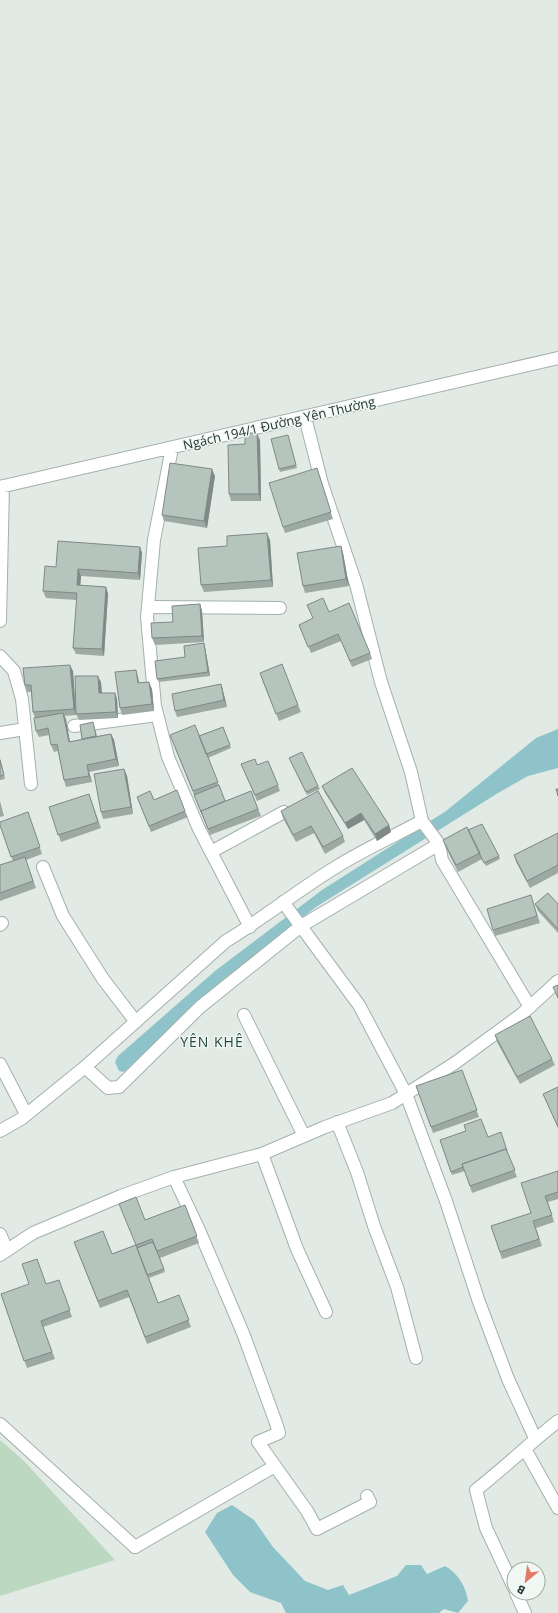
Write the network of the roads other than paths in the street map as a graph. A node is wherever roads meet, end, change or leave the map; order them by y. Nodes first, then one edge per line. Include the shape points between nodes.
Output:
1 (558, 358) edge
2 (305, 417) junction
3 (172, 448) junction
4 (2, 487) edge
5 (148, 607) junction
6 (280, 608) dead end
7 (0, 621) edge
8 (0, 656) edge
9 (157, 715) junction
10 (74, 726) dead end
11 (25, 729) junction
12 (0, 733) edge
13 (31, 784) dead end
14 (284, 812) edge
15 (423, 822) junction
16 (437, 842) junction
17 (211, 852) junction
18 (43, 867) dead end
19 (285, 905) junction
20 (300, 924) junction
21 (250, 927) junction
22 (558, 981) edge
23 (530, 1007) junction
24 (244, 1015) dead end
25 (136, 1022) junction
26 (0, 1064) edge
27 (85, 1067) junction
28 (406, 1094) junction
29 (26, 1114) junction
30 (337, 1122) junction
31 (0, 1131) edge
32 (304, 1136) junction
33 (262, 1154) junction
34 (174, 1177) junction
35 (0, 1234) edge
36 (4, 1253) edge
37 (326, 1312) dead end
38 (416, 1358) dead end
39 (558, 1421) edge
40 (0, 1424) edge
41 (536, 1438) junction
42 (525, 1449) junction
43 (275, 1466) junction
44 (367, 1496) dead end
45 (558, 1508) edge
46 (506, 1571) edge
47 (520, 1601) edge
48 (525, 1613) edge

1 - 2 street, Ngách 194/1 Đường Yên Thường
2 - 3 street, Ngách 194/1 Đường Yên Thường
2 - 15 street via 322,484 356,584 381,682 411,772
3 - 4 street, Ngách 194/1 Đường Yên Thường
3 - 5 street via 154,540
4 - 7 street
5 - 6 street
5 - 9 street
8 - 11 street via 14,671 22,699
9 - 10 street
9 - 17 street via 168,757
11 - 12 street
11 - 13 street
14 - 17 street
15 - 16 street
15 - 19 street via 336,866
16 - 20 street
16 - 23 street via 442,860
17 - 21 street
18 - 25 street via 63,916 103,979
19 - 20 street
19 - 21 street
20 - 27 street via 200,1007 119,1087 108,1088
20 - 28 street via 359,1005
21 - 25 street via 226,941
22 - 23 street
23 - 28 street via 454,1063
24 - 32 street
25 - 27 street
26 - 29 street
27 - 29 street
28 - 30 street via 392,1103
28 - 41 street via 508,1379
29 - 31 street
30 - 32 street
30 - 38 street via 397,1287
32 - 33 street
33 - 34 street
33 - 37 street via 297,1249
34 - 36 street via 33,1233
34 - 43 street via 243,1333 276,1423 279,1433 258,1442
35 - 36 street
39 - 41 street
40 - 43 street via 135,1547
41 - 42 street
42 - 45 street
42 - 46 street via 476,1490 486,1528
43 - 44 street via 317,1529 370,1502
47 - 48 street

